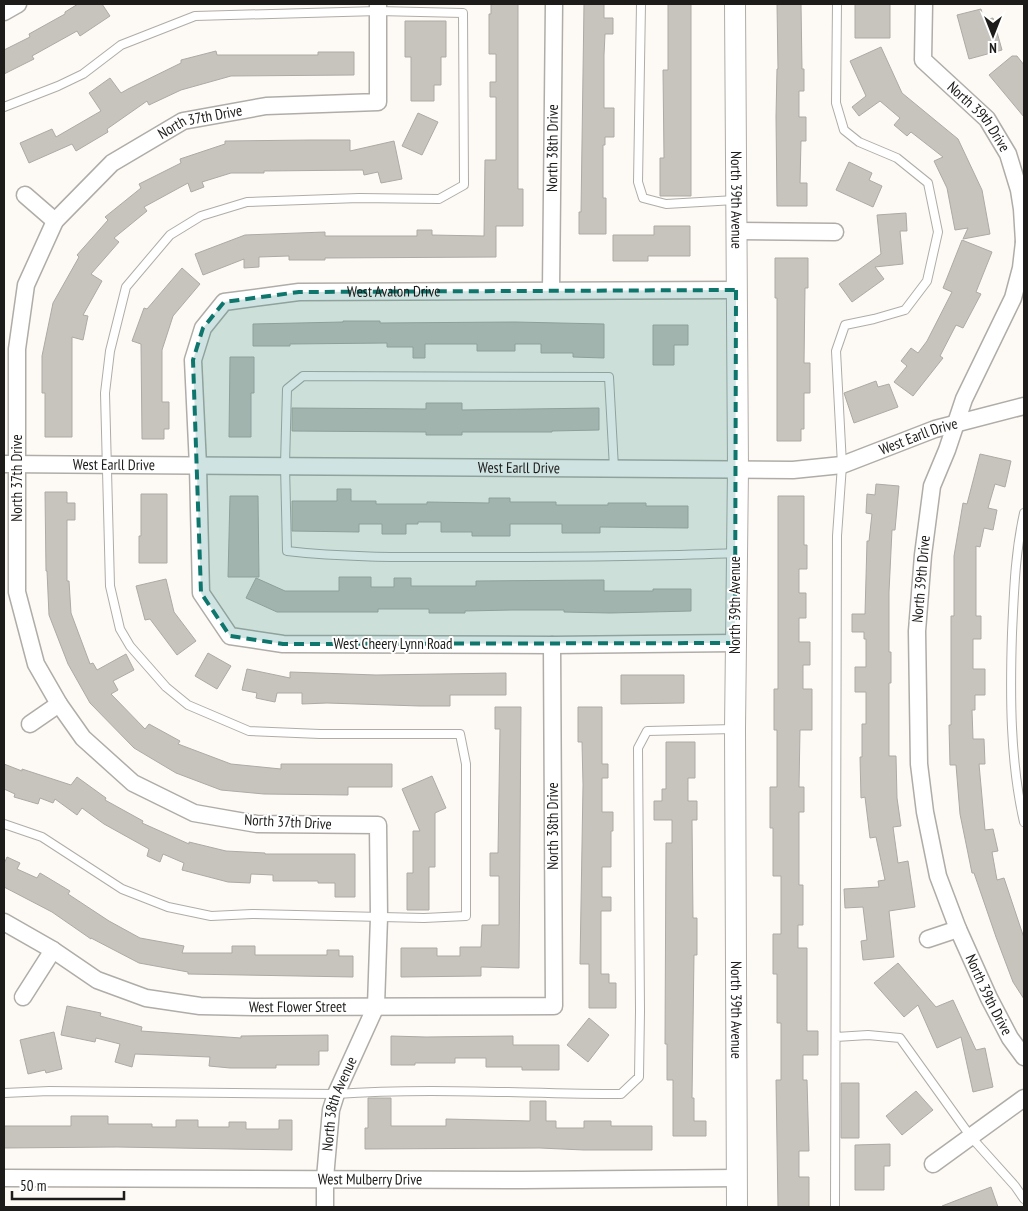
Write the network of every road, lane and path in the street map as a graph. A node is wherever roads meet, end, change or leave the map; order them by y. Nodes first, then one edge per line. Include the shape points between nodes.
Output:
1 (18, 4) edge
2 (554, 4) edge
3 (641, 4) edge
4 (735, 4) edge
5 (837, 4) edge
6 (924, 4) edge
7 (378, 8) edge
8 (4, 12) edge
9 (4, 107) edge
10 (25, 195) dead end
11 (736, 200) junction
12 (55, 221) junction
13 (736, 231) junction
14 (835, 232) dead end
15 (1024, 242) edge
16 (551, 290) junction
17 (736, 290) junction
18 (1024, 406) edge
19 (955, 424) junction
20 (10, 464) edge
21 (106, 465) junction
22 (285, 465) junction
23 (842, 465) junction
24 (198, 466) junction
25 (614, 468) junction
26 (738, 469) junction
27 (1024, 512) edge
28 (736, 553) junction
29 (735, 643) junction
30 (552, 645) junction
31 (59, 704) junction
32 (30, 724) dead end
33 (735, 728) junction
34 (1024, 822) edge
35 (4, 824) edge
36 (378, 917) junction
37 (4, 922) edge
38 (958, 928) junction
39 (928, 939) dead end
40 (54, 950) junction
41 (23, 997) dead end
42 (376, 1006) junction
43 (554, 1006) joint
44 (836, 1037) junction
45 (1024, 1057) edge
46 (4, 1093) edge
47 (336, 1094) junction
48 (1024, 1098) edge
49 (971, 1137) junction
50 (933, 1164) dead end
51 (4, 1178) edge
52 (325, 1178) junction
53 (737, 1178) junction
54 (1024, 1199) edge
55 (325, 1207) edge
56 (737, 1207) edge
57 (835, 1207) edge

1 - 8 street
2 - 16 street, North 38th Drive
3 - 11 lane via 638,182 644,198 666,204
4 - 11 street, North 39th Avenue
5 - 23 lane via 836,103 844,130 859,142 897,158 928,183 938,232 927,281 905,310 845,325 836,351
6 - 15 street, North 39th Drive via 923,60 987,119 1008,154 1019,190
7 - 9 lane via 195,16 121,44 83,74
7 - 12 street, North 37th Drive via 378,102 266,106 183,122 112,163
7 - 21 lane via 463,13 464,185 439,199 247,202 201,216 170,235 126,287 110,350 105,393
10 - 12 street
11 - 13 street, North 39th Avenue
12 - 20 street, North 37th Drive via 26,286 17,349
13 - 14 street
13 - 17 street, North 39th Avenue
15 - 19 street, North 39th Drive via 1014,298
16 - 17 street, West Avalon Drive
16 - 24 street, West Avalon Drive via 299,292 224,302 203,328 193,360
17 - 26 street, North 39th Avenue
18 - 19 street, West Earll Drive
19 - 23 street, West Earll Drive
19 - 38 street, North 39th Drive via 932,486 916,632 919,764 925,812 938,876
20 - 21 street, West Earll Drive
20 - 31 street, North 37th Drive via 17,592 36,664
21 - 24 street, West Earll Drive
21 - 36 lane via 110,586 120,630 166,687 188,705 249,731 460,734 466,764 466,916
22 - 24 street, West Earll Drive
22 - 25 street, West Earll Drive
22 - 25 lane via 287,389 303,376 510,376 609,377
22 - 28 lane via 287,551 422,557
23 - 26 street, West Earll Drive via 793,470
23 - 44 lane via 837,546
24 - 30 street, West Cheery Lynn Road via 201,592 230,636 283,644
25 - 26 street, West Earll Drive
26 - 28 street, North 39th Avenue
27 - 34 lane via 1017,545 1011,664 1013,736
28 - 29 street, North 39th Avenue
29 - 30 street, West Cheery Lynn Road
29 - 33 street, North 39th Avenue
30 - 43 street, North 38th Drive
31 - 32 street
31 - 36 street, North 37th Drive via 83,738 133,783 194,813 257,824 378,825
33 - 47 lane via 647,731 638,748 639,1078 621,1094 372,1091
33 - 53 street, North 39th Avenue
35 - 36 lane via 42,838 122,889 168,907 211,916
36 - 42 street, North 37th Drive
37 - 40 street, West Flower Street
38 - 39 street
38 - 45 street, North 39th Drive via 989,998
40 - 41 street
40 - 42 street, West Flower Street via 97,980 146,998 200,1006
42 - 43 street, West Flower Street
42 - 47 street, North 38th Avenue
44 - 49 lane via 900,1038
44 - 57 lane
46 - 47 lane
47 - 52 street, North 38th Avenue via 331,1110
48 - 49 street
49 - 50 street
49 - 54 lane
51 - 52 street, West Mulberry Drive
52 - 53 street, West Mulberry Drive
52 - 55 street, North 38th Avenue
53 - 56 street, North 39th Avenue

